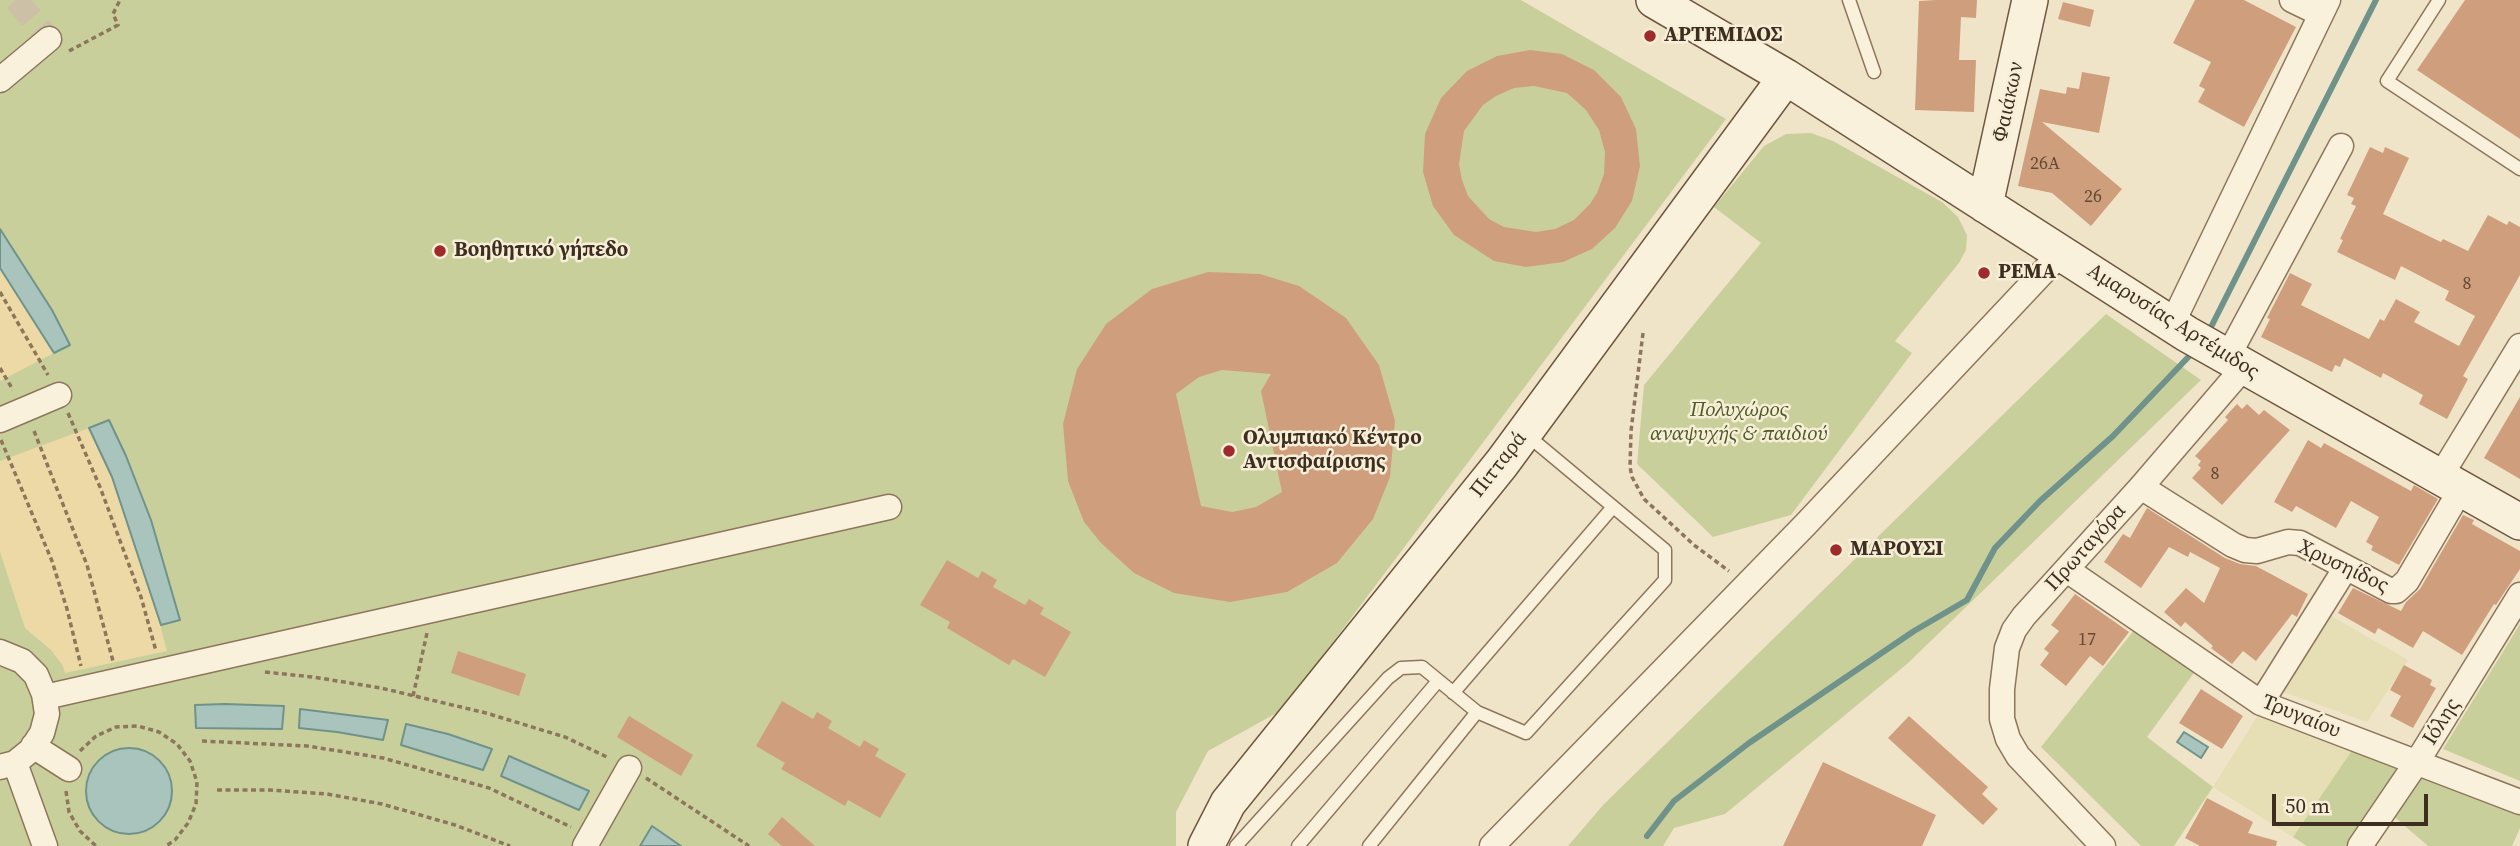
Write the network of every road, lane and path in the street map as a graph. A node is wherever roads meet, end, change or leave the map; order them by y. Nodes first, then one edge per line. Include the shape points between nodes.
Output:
1 (120, 0) edge
2 (1654, 0) edge
3 (1849, 0) edge
4 (2030, 0) edge
5 (2292, 0) edge
6 (2439, 0) edge
7 (2324, 7) edge
8 (1694, 10) edge
9 (49, 38) joint
10 (1874, 72) dead end
11 (1786, 77) junction
12 (0, 80) edge
13 (2342, 146) dead end
14 (2520, 169) edge
15 (1985, 205) junction
16 (2061, 253) junction
17 (0, 292) edge
18 (1643, 333) dead end
19 (2209, 346) junction
20 (2520, 346) edge
21 (0, 368) edge
22 (59, 395) junction
23 (25, 410) junction
24 (0, 420) edge
25 (1524, 433) junction
26 (0, 438) edge
27 (2450, 483) junction
28 (2141, 487) junction
29 (889, 507) dead end
30 (1613, 507) junction
31 (2520, 522) edge
32 (2345, 569) junction
33 (2067, 570) junction
34 (1747, 584) junction
35 (2520, 595) edge
36 (431, 611) junction
37 (0, 652) edge
38 (162, 670) junction
39 (260, 671) dead end
40 (118, 680) junction
41 (1438, 681) junction
42 (84, 688) junction
43 (1453, 693) junction
44 (413, 696) junction
45 (45, 697) junction
46 (2261, 703) junction
47 (1477, 712) junction
48 (202, 741) dead end
49 (33, 746) junction
50 (2417, 762) junction
51 (7, 765) edge
52 (629, 768) junction
53 (69, 769) junction
54 (217, 790) dead end
55 (2520, 802) edge
56 (587, 842) edge
57 (45, 846) edge
58 (96, 846) edge
59 (166, 846) edge
60 (510, 846) edge
61 (749, 846) edge
62 (1206, 846) edge
63 (1236, 846) edge
64 (1298, 846) edge
65 (1369, 846) edge
66 (1492, 846) edge
67 (2102, 846) edge
68 (2360, 846) edge

1 - 9 path via 113,15 118,25 63,54
2 - 8 street, Αμαρυσίας Αρτέμιδος
3 - 10 lane
4 - 15 street, Φαιάκων
5 - 7 street
6 - 14 lane via 2387,81
7 - 19 street, Πρωταγόρα
8 - 11 street, Αμαρυσίας Αρτέμιδος
9 - 12 street
11 - 15 street, Αμαρυσίας Αρτέμιδος
11 - 25 street, Πιτταρά
13 - 19 street, Πρωταγόρα
15 - 16 street, Αμαρυσίας Αρτέμιδος
16 - 19 street, Αμαρυσίας Αρτέμιδος
16 - 34 street
17 - 22 path
18 - 34 path via 1630,448 1634,484 1694,545
19 - 27 street, Αμαρυσίας Αρτέμιδος
19 - 28 street, Πρωταγόρα
20 - 27 street
21 - 23 path
22 - 23 street
22 - 38 path via 100,487 141,597
23 - 24 street
23 - 40 path via 87,565
25 - 30 lane
25 - 62 street, Πιτταρά via 1244,782
26 - 42 path via 52,561
27 - 31 street, Αμαρυσίας Αρτέμιδος
27 - 32 street, Χρυσηίδος via 2407,581 2396,591 2384,590
28 - 32 street, Χρυσηίδος via 2245,550 2300,544
28 - 33 street, Πρωταγόρα
29 - 36 street
30 - 43 lane
30 - 47 lane via 1665,550 1665,580 1527,733
32 - 46 street
33 - 46 street, Τρυγαίου
33 - 67 street, Πρωταγόρα via 2014,630 2001,689 2002,719 2018,756
34 - 66 street
35 - 50 street, Ιόλης
36 - 38 street
36 - 44 path
37 - 45 street via 22,661 36,675
38 - 40 street
39 - 44 path
40 - 42 street
41 - 43 lane
41 - 63 lane via 1422,667 1411,666 1388,678
41 - 64 lane
42 - 45 street
43 - 47 lane
44 - 52 path via 565,737
45 - 49 street via 47,714
46 - 50 street, Τρυγαίου
47 - 65 lane
48 - 56 path via 307,746 438,772 489,788
49 - 51 street
49 - 53 street
50 - 55 street, Τρυγαίου
50 - 68 street, Ιόλης
51 - 57 street
52 - 56 street
52 - 61 path
53 - 58 path via 69,812 79,831
53 - 59 path via 80,750 116,727 138,726 177,744 190,761 197,782 196,804 188,824
54 - 60 path via 327,794 382,804

